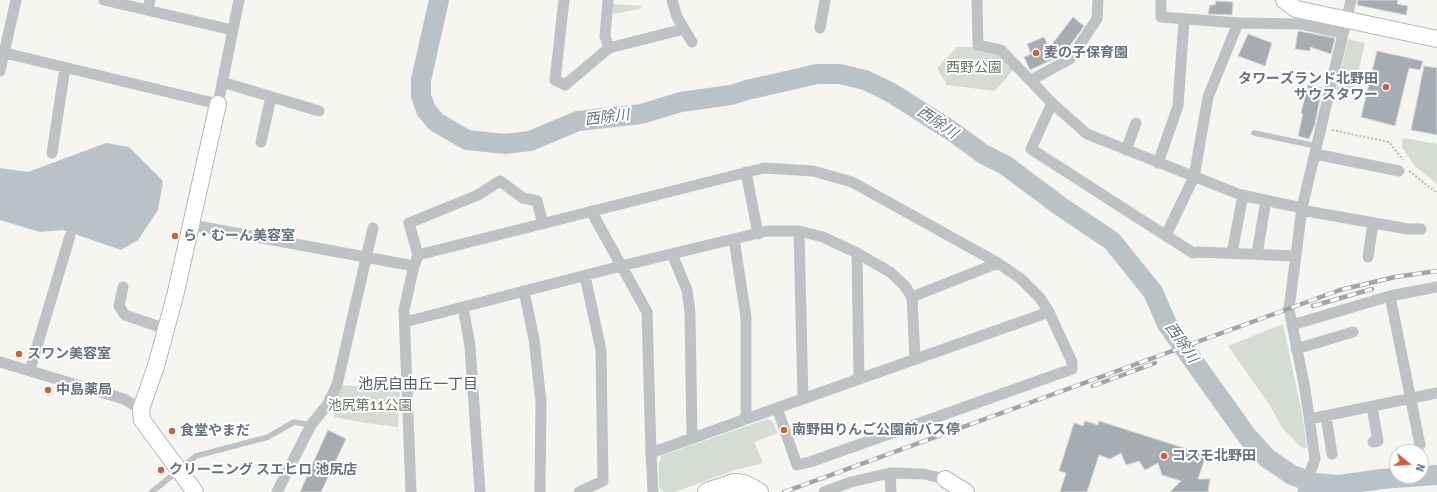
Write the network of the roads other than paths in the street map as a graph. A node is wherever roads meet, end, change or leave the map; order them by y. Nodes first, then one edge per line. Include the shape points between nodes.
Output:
1 (16, 0) edge
2 (104, 0) edge
3 (239, 0) edge
4 (564, 0) edge
5 (608, 0) edge
6 (672, 0) edge
7 (825, 0) edge
8 (978, 0) edge
9 (1098, 0) edge
10 (1162, 0) edge
11 (1284, 0) edge
12 (1351, 0) edge
13 (149, 5) edge
14 (1184, 20) junction
15 (1238, 23) junction
16 (1345, 27) junction
17 (820, 28) dead end
18 (684, 29) junction
19 (232, 30) junction
20 (1437, 39) edge
21 (692, 42) dead end
22 (609, 48) junction
23 (5, 53) junction
24 (65, 68) junction
25 (0, 71) edge
26 (1030, 80) junction
27 (222, 82) junction
28 (271, 97) junction
29 (1052, 103) junction
30 (218, 104) junction
31 (319, 110) dead end
32 (1136, 123) dead end
33 (1254, 133) dead end
34 (261, 142) dead end
35 (1126, 150) junction
36 (1316, 150) junction
37 (52, 152) dead end
38 (1158, 163) junction
39 (1403, 167) road end
40 (746, 172) junction
41 (1194, 177) junction
42 (1243, 195) junction
43 (1266, 200) junction
44 (1301, 209) junction
45 (592, 211) junction
46 (1373, 223) junction
47 (192, 224) junction
48 (543, 224) junction
49 (372, 228) dead end
50 (1421, 229) dead end
51 (799, 231) junction
52 (758, 234) junction
53 (1166, 235) junction
54 (70, 236) dead end
55 (734, 239) junction
56 (858, 253) junction
57 (1232, 253) junction
58 (672, 254) junction
59 (1257, 254) junction
60 (418, 255) junction
61 (1295, 256) junction
62 (1368, 257) dead end
63 (365, 258) junction
64 (998, 263) junction
65 (414, 266) junction
66 (621, 266) junction
67 (585, 276) junction
68 (123, 287) dead end
69 (1437, 287) edge
70 (524, 291) junction
71 (1390, 296) junction
72 (912, 297) junction
73 (463, 307) junction
74 (1049, 312) junction
75 (405, 322) junction
76 (1292, 325) junction
77 (166, 329) junction
78 (1353, 332) dead end
79 (1296, 349) junction
80 (915, 359) junction
81 (0, 362) edge
82 (30, 370) junction
83 (859, 379) junction
84 (1437, 393) edge
85 (803, 399) junction
86 (1410, 399) junction
87 (1372, 407) junction
88 (777, 408) junction
89 (141, 409) junction
90 (1326, 416) junction
91 (746, 419) junction
92 (1310, 419) junction
93 (311, 425) junction
94 (692, 438) junction
95 (1373, 442) dead end
96 (1420, 444) edge
97 (652, 453) junction
98 (1332, 454) dead end
99 (178, 470) junction
100 (890, 473) junction
101 (945, 479) joint
102 (1304, 491) edge
103 (152, 492) edge
104 (195, 492) edge
105 (277, 492) edge
106 (411, 492) edge
107 (480, 492) edge
108 (540, 492) edge
109 (579, 492) edge
110 (653, 492) edge
111 (706, 492) edge
112 (759, 492) edge
113 (824, 492) edge
114 (890, 492) edge
115 (966, 492) edge

1 - 23 street
2 - 13 street
3 - 19 street
4 - 22 street via 555,80 566,85
5 - 22 street via 605,36
6 - 18 street
7 - 17 street
8 - 26 street via 978,45 1002,50
9 - 26 street via 1097,18 1070,60
10 - 14 street via 1161,17
11 - 16 street via 1296,9
12 - 16 street
13 - 19 street
14 - 15 street
14 - 38 street via 1178,106
15 - 16 street
15 - 41 street via 1208,97
16 - 20 street
16 - 36 street
18 - 21 street
18 - 22 street
19 - 27 street
23 - 24 street
23 - 25 street
24 - 30 street
24 - 37 street
26 - 29 street
27 - 28 street
27 - 30 street
28 - 31 street
28 - 34 street
29 - 35 street via 1087,134
29 - 53 street via 1030,149
30 - 47 street
32 - 35 street
33 - 36 lane
35 - 38 street
36 - 39 street
36 - 44 street
38 - 41 street
40 - 45 street
40 - 52 street
40 - 64 street via 764,168 813,171 852,182
41 - 42 street
41 - 53 street
42 - 43 street
42 - 57 street
43 - 44 street
43 - 59 street
44 - 46 street
44 - 61 street
45 - 48 street
45 - 66 street
46 - 50 street
46 - 62 street
47 - 63 street
47 - 77 street
48 - 60 street
48 - 60 street via 537,201 523,198 500,181 478,195 409,224
49 - 63 street
51 - 52 street via 767,231
51 - 56 street via 822,237
51 - 85 street
52 - 55 street
53 - 57 street via 1193,253
54 - 82 street
55 - 58 street
55 - 91 street via 746,317
56 - 72 street via 890,272
56 - 83 street
57 - 59 street
58 - 66 street
58 - 94 street via 687,290 690,313
59 - 61 street
60 - 65 street
61 - 76 street via 1289,309
63 - 65 street
63 - 93 street via 337,385 327,405
64 - 72 street
64 - 74 street via 1020,278 1040,298
65 - 75 street via 404,310
66 - 67 street
66 - 97 street via 647,312
67 - 70 street
67 - 109 street via 601,350 603,481
68 - 77 street via 119,306 125,315
69 - 71 street
70 - 73 street
70 - 108 street via 534,339 541,402
71 - 76 street
71 - 86 street
72 - 80 street
73 - 75 street
73 - 107 street via 470,346
74 - 80 street
74 - 88 street via 1072,362 1072,368 810,462 797,465
75 - 106 street
76 - 79 street
77 - 89 street
78 - 79 street
79 - 92 street
80 - 83 street
81 - 82 street
82 - 89 street via 124,399
83 - 85 street
84 - 86 street
85 - 88 street
86 - 87 street
86 - 96 street
87 - 90 street
87 - 95 street via 1378,441
88 - 91 street
89 - 99 street via 142,420
90 - 92 street
90 - 98 street
91 - 94 street
92 - 102 street via 1315,459
93 - 99 lane via 294,422 268,437 196,456
93 - 105 street
94 - 97 street
97 - 110 street
99 - 103 lane
99 - 104 street
100 - 101 street via 924,474
100 - 113 street via 851,482
100 - 114 street
101 - 115 street
111 - 112 main road via 734,483 744,484

